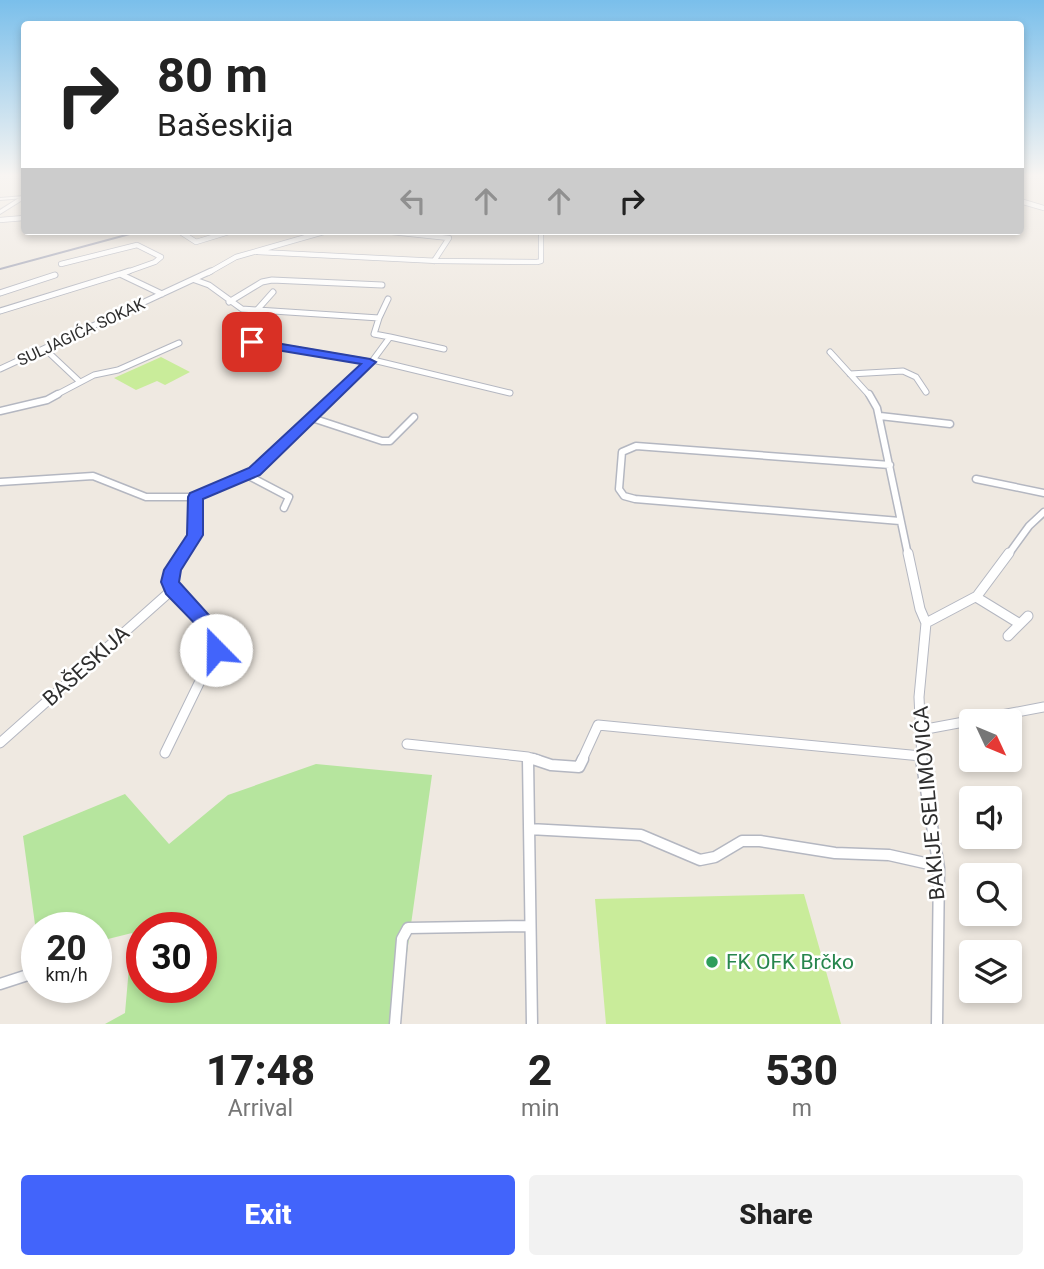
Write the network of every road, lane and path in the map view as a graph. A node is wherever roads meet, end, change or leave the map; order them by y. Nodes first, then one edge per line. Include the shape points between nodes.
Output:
1 (185, 235) edge
2 (219, 235) edge
3 (312, 235) edge
4 (421, 235) edge
5 (541, 236) dead end
6 (494, 250) dead end
7 (254, 251) junction
8 (435, 261) junction
9 (492, 261) junction
10 (61, 264) dead end
11 (120, 274) junction
12 (55, 275) dead end
13 (195, 280) junction
14 (382, 285) dead end
15 (274, 292) dead end
16 (0, 293) edge
17 (162, 293) junction
18 (388, 299) dead end
19 (229, 302) junction
20 (257, 310) junction
21 (0, 311) edge
22 (379, 318) junction
23 (390, 337) junction
24 (228, 338) dead end
25 (179, 343) dead end
26 (444, 349) dead end
27 (46, 350) junction
28 (830, 352) dead end
29 (371, 361) junction
30 (0, 369) edge
31 (850, 374) junction
32 (80, 382) junction
33 (926, 392) dead end
34 (510, 394) dead end
35 (0, 411) edge
36 (880, 416) junction
37 (414, 417) dead end
38 (312, 418) junction
39 (950, 424) dead end
40 (890, 465) junction
41 (247, 475) junction
42 (976, 479) dead end
43 (0, 482) edge
44 (1044, 493) edge
45 (195, 497) junction
46 (284, 508) dead end
47 (1044, 512) edge
48 (900, 521) junction
49 (173, 589) junction
50 (976, 597) junction
51 (1028, 616) dead end
52 (926, 623) junction
53 (1020, 624) junction
54 (1008, 636) dead end
55 (1044, 706) edge
56 (921, 730) junction
57 (0, 743) edge
58 (407, 744) dead end
59 (165, 753) dead end
60 (920, 756) junction
61 (528, 757) junction
62 (529, 829) junction
63 (938, 866) junction
64 (528, 926) junction
65 (21, 977) edge
66 (0, 984) edge
67 (395, 1024) edge
68 (532, 1024) edge
69 (937, 1024) edge

1 - 2 street via 196,242
3 - 7 street, SULJAGIĆA SOKAK
4 - 8 street via 449,238
5 - 9 street via 540,262
6 - 9 street
7 - 8 street
7 - 13 street, SULJAGIĆA SOKAK
8 - 9 street
10 - 11 street, SULJAGIĆA SOKAK via 137,245 160,255 155,262
11 - 17 street, SULJAGIĆA SOKAK
11 - 21 street, SULJAGIĆA SOKAK
12 - 16 street
13 - 17 street, SULJAGIĆA SOKAK
13 - 19 street via 216,288
14 - 19 street via 272,280
15 - 20 street
17 - 27 street, SULJAGIĆA SOKAK
18 - 22 street
19 - 20 street
20 - 22 street
22 - 23 street via 374,334
23 - 26 street
23 - 29 street
24 - 29 street
25 - 32 street
27 - 30 street, SULJAGIĆA SOKAK
27 - 32 street
28 - 31 street
29 - 34 street
29 - 38 street
31 - 33 street via 903,370 916,377
31 - 36 street via 867,390
32 - 35 street via 47,400
36 - 39 street
36 - 40 street
37 - 38 street via 390,441
38 - 41 street
40 - 48 street
40 - 48 street via 636,446 622,452 619,489 635,499
41 - 45 street
41 - 46 street via 289,497
42 - 44 street
43 - 45 street via 93,476 146,497
45 - 49 street via 195,535 170,577
47 - 50 street
48 - 52 street
49 - 57 street, BAŠESKIJA
49 - 59 street via 217,634 219,642
50 - 52 street
50 - 53 street
51 - 53 street
52 - 56 street, BAKIJE SELIMOVIĆA via 919,697
53 - 54 street
55 - 56 street
56 - 60 street, BAKIJE SELIMOVIĆA
58 - 61 street
60 - 61 street via 598,725 579,767
60 - 63 street, BAKIJE SELIMOVIĆA
61 - 62 street
62 - 63 street via 641,835 701,860 742,841 760,841 835,853 889,855
62 - 64 street
63 - 69 street, BAKIJE SELIMOVIĆA
64 - 67 street via 408,928 402,939
64 - 68 street
65 - 66 street

